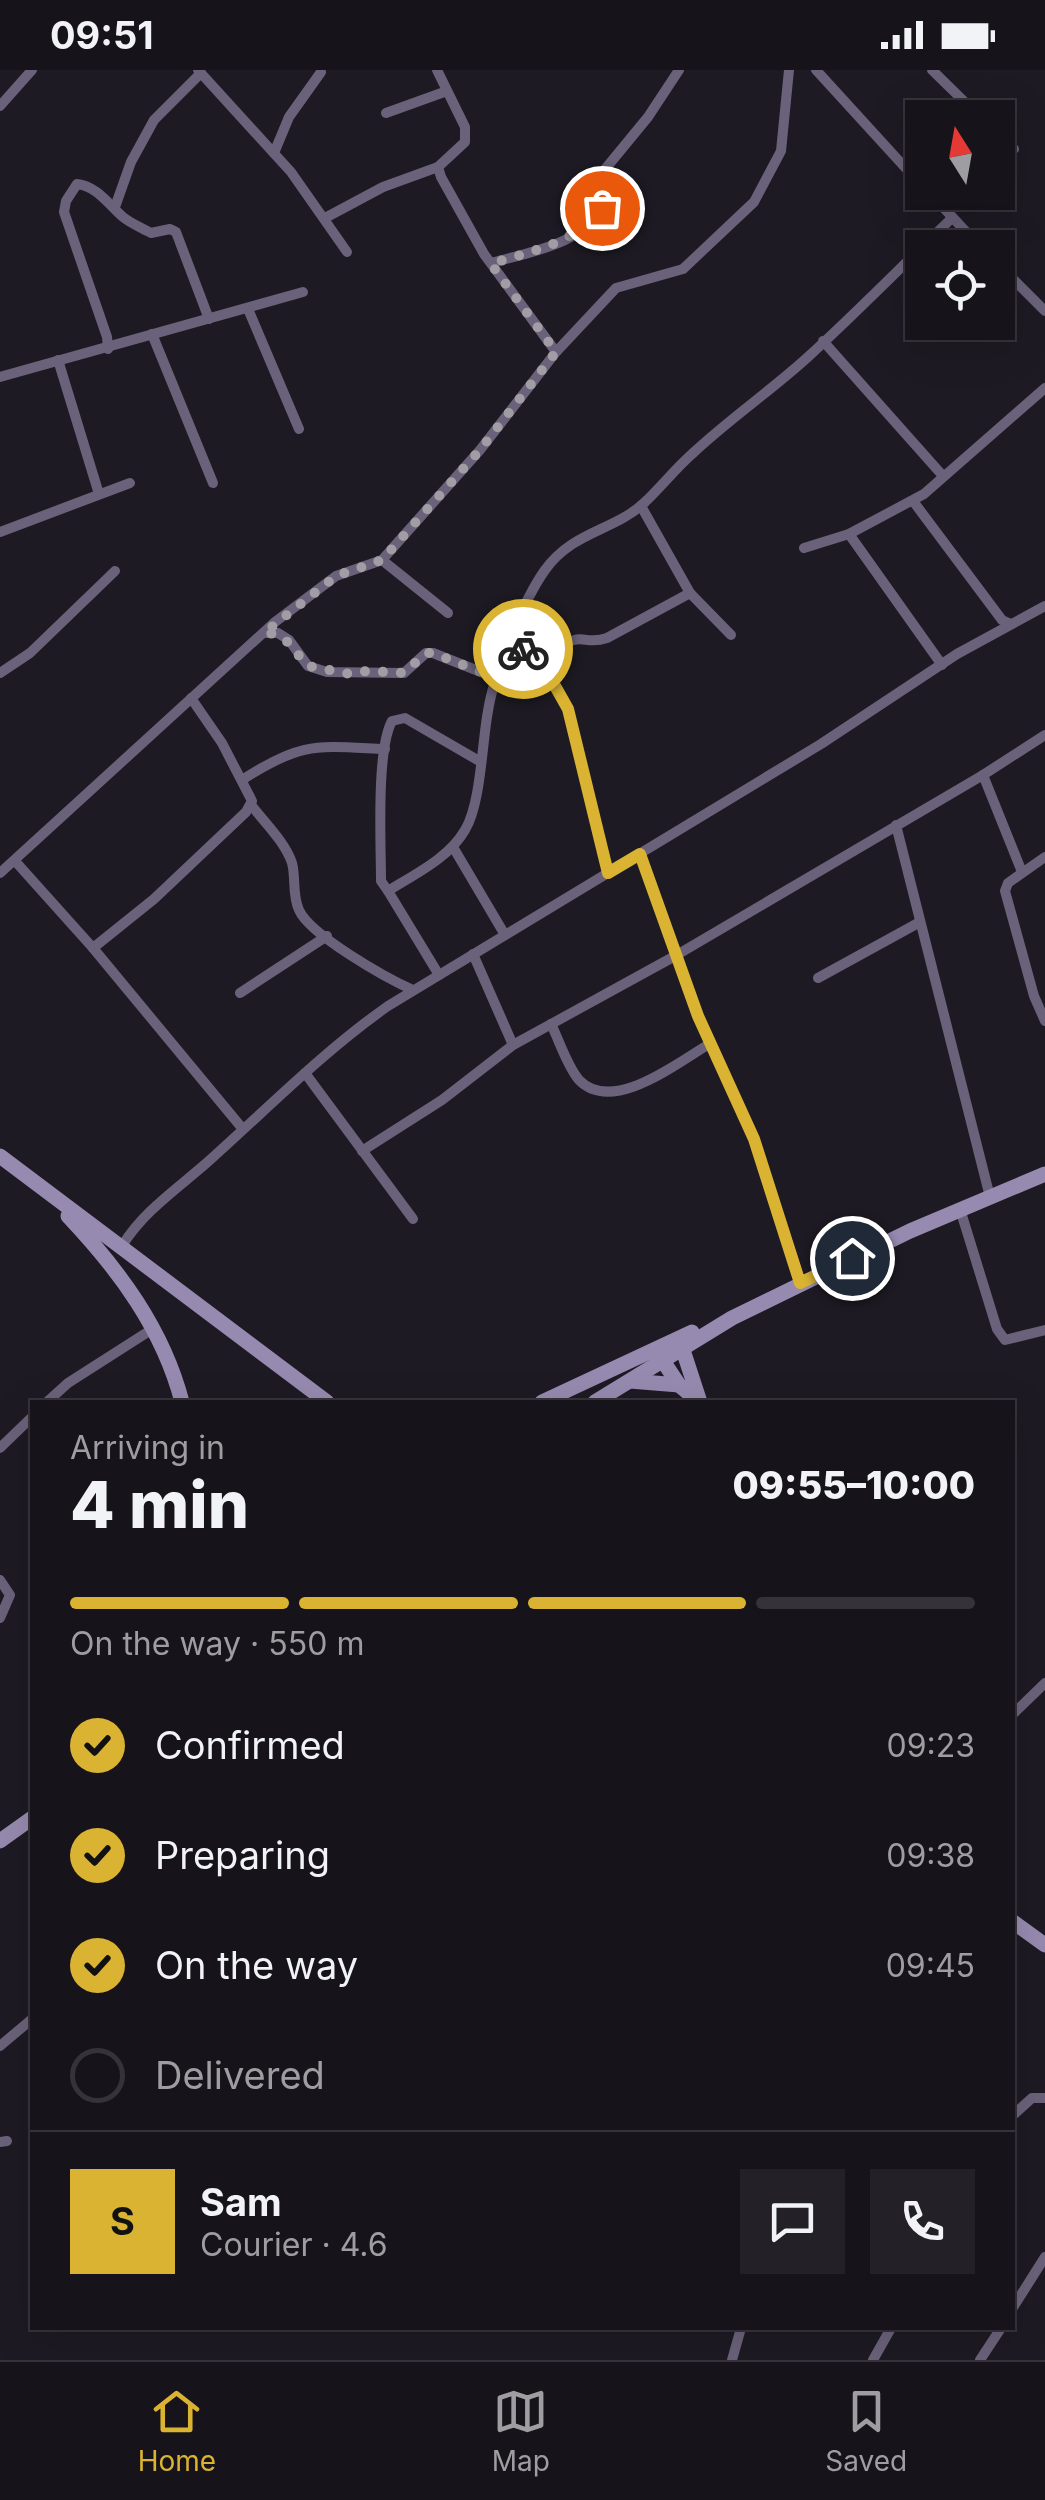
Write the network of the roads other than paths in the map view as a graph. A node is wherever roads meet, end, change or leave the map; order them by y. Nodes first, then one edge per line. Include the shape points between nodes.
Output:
1 (32, 70) edge
2 (437, 70) edge
3 (679, 70) edge
4 (789, 70) edge
5 (816, 70) edge
6 (932, 70) edge
7 (200, 72) edge
8 (321, 72) edge
9 (447, 91) junction
10 (963, 100) edge
11 (0, 106) edge
12 (386, 113) dead end
13 (274, 154) junction
14 (438, 167) junction
15 (905, 167) edge
16 (115, 207) junction
17 (945, 210) edge
18 (325, 218) junction
19 (952, 218) junction
20 (964, 230) edge
21 (346, 252) dead end
22 (491, 264) junction
23 (1015, 281) edge
24 (303, 292) dead end
25 (248, 308) junction
26 (1045, 311) edge
27 (209, 320) junction
28 (152, 334) junction
29 (824, 341) junction
30 (108, 349) junction
31 (556, 352) junction
32 (58, 360) junction
33 (0, 378) edge
34 (1045, 388) edge
35 (299, 429) dead end
36 (944, 476) junction
37 (130, 483) dead end
38 (213, 484) dead end
39 (99, 494) junction
40 (913, 500) junction
41 (641, 506) junction
42 (1, 527) edge
43 (849, 534) junction
44 (804, 548) dead end
45 (382, 560) junction
46 (116, 571) dead end
47 (690, 593) junction
48 (1045, 606) edge
49 (448, 613) dead end
50 (1011, 624) junction
51 (264, 633) junction
52 (731, 635) dead end
53 (511, 641) junction
54 (536, 659) junction
55 (942, 664) junction
56 (0, 673) edge
57 (496, 678) junction
58 (191, 698) junction
59 (1045, 734) edge
60 (385, 749) junction
61 (481, 762) junction
62 (983, 775) junction
63 (242, 780) junction
64 (252, 806) junction
65 (896, 825) junction
66 (453, 847) junction
67 (640, 854) junction
68 (1045, 857) edge
69 (15, 861) junction
70 (1022, 872) junction
71 (0, 873) edge
72 (608, 873) junction
73 (388, 891) junction
74 (920, 922) junction
75 (505, 935) junction
76 (327, 936) junction
77 (93, 948) junction
78 (473, 954) junction
79 (675, 956) junction
80 (439, 975) junction
81 (818, 978) dead end
82 (413, 990) junction
83 (240, 994) dead end
84 (1045, 1021) edge
85 (552, 1024) junction
86 (711, 1043) junction
87 (513, 1045) junction
88 (305, 1073) junction
89 (242, 1128) junction
90 (362, 1151) junction
91 (0, 1156) edge
92 (1045, 1174) edge
93 (53, 1197) junction
94 (990, 1197) junction
95 (960, 1209) junction
96 (413, 1220) dead end
97 (122, 1246) junction
98 (800, 1283) junction
99 (732, 1318) junction
100 (154, 1328) junction
101 (1045, 1330) edge
102 (682, 1347) junction
103 (662, 1361) junction
104 (630, 1381) junction
105 (679, 1385) junction
106 (49, 1400) edge
107 (181, 1400) edge
108 (325, 1400) edge
109 (546, 1400) edge
110 (598, 1400) edge
111 (697, 1400) edge
112 (698, 1400) edge
113 (30, 1419) edge
114 (0, 1448) edge
115 (0, 1580) edge
116 (0, 1618) edge
117 (1045, 1683) edge
118 (1015, 1711) edge
119 (30, 1819) edge
120 (0, 1841) edge
121 (1015, 1925) edge
122 (1045, 1945) edge
123 (30, 2022) edge
124 (0, 2046) edge
125 (1045, 2098) edge
126 (1015, 2113) edge
127 (1045, 2258) edge
128 (1015, 2303) edge
129 (740, 2330) edge
130 (890, 2330) edge
131 (999, 2330) edge
132 (732, 2360) edge
133 (872, 2360) edge
134 (980, 2360) edge

1 - 11 street
2 - 9 street
3 - 22 street via 598,180 603,202 597,216 550,246
4 - 31 street via 781,151 754,202 683,269 616,288
5 - 15 street
6 - 10 street
7 - 13 street
7 - 16 street via 154,120
8 - 13 street
9 - 12 street
9 - 14 street via 466,142
13 - 18 street
14 - 18 street
14 - 22 street
16 - 27 street via 152,233 176,232
16 - 30 street via 77,184 64,212
17 - 19 street
18 - 21 street
19 - 20 street
19 - 29 street
22 - 31 street
23 - 26 street
24 - 25 street
25 - 27 street
25 - 35 street
27 - 28 street
28 - 30 street
28 - 38 street
29 - 36 street
29 - 41 street
30 - 32 street
31 - 45 street
32 - 33 street
32 - 39 street
34 - 36 street
36 - 40 street
37 - 39 street
39 - 42 street
40 - 43 street
40 - 50 street
41 - 47 street
41 - 53 street via 558,554 532,590
43 - 44 street
43 - 55 street
45 - 49 street
45 - 51 street via 336,576
46 - 56 street via 30,654
47 - 52 street
47 - 54 street via 607,638 572,640
48 - 50 street
50 - 55 street
51 - 57 street via 278,633 308,666 328,672 404,673 433,653
51 - 58 street
53 - 54 street
53 - 57 street
54 - 72 street via 568,709
55 - 67 street
57 - 61 street
58 - 63 street
58 - 69 street
59 - 62 street
60 - 61 street via 392,722 404,718
60 - 63 street via 296,749
60 - 73 street via 381,881
61 - 66 street via 471,817
62 - 65 street
62 - 70 street
63 - 64 street
64 - 76 street via 293,866 300,914
64 - 77 street
65 - 74 street
65 - 79 street
66 - 73 street
66 - 75 street
67 - 72 street
67 - 79 street
68 - 70 street
69 - 71 street
69 - 77 street
70 - 84 street via 1006,891
72 - 75 street
73 - 80 street
74 - 81 street
74 - 94 street
75 - 78 street
76 - 82 street
76 - 83 street
77 - 89 street
78 - 80 street
78 - 87 street
79 - 85 street
79 - 86 street
80 - 82 street
82 - 88 street
85 - 86 street via 578,1079 600,1094 622,1092
85 - 87 street
86 - 98 street via 754,1139
87 - 90 street
88 - 89 street
88 - 90 street
89 - 97 street via 148,1213
90 - 96 street
91 - 93 main road
92 - 94 main road
93 - 97 main road
93 - 100 main road
94 - 95 main road
95 - 98 main road
95 - 101 street via 1004,1340
97 - 108 main road
98 - 99 main road
99 - 102 main road
99 - 109 main road
100 - 106 street
100 - 107 main road
102 - 103 main road
102 - 112 main road
103 - 104 main road
103 - 105 main road
104 - 105 main road
104 - 110 main road
105 - 111 main road
113 - 114 street
115 - 116 street via 10,1595
117 - 118 street
119 - 120 main road
121 - 122 main road
123 - 124 street
125 - 126 street via 1032,2098
127 - 128 street
129 - 132 street
130 - 133 street
131 - 134 street

